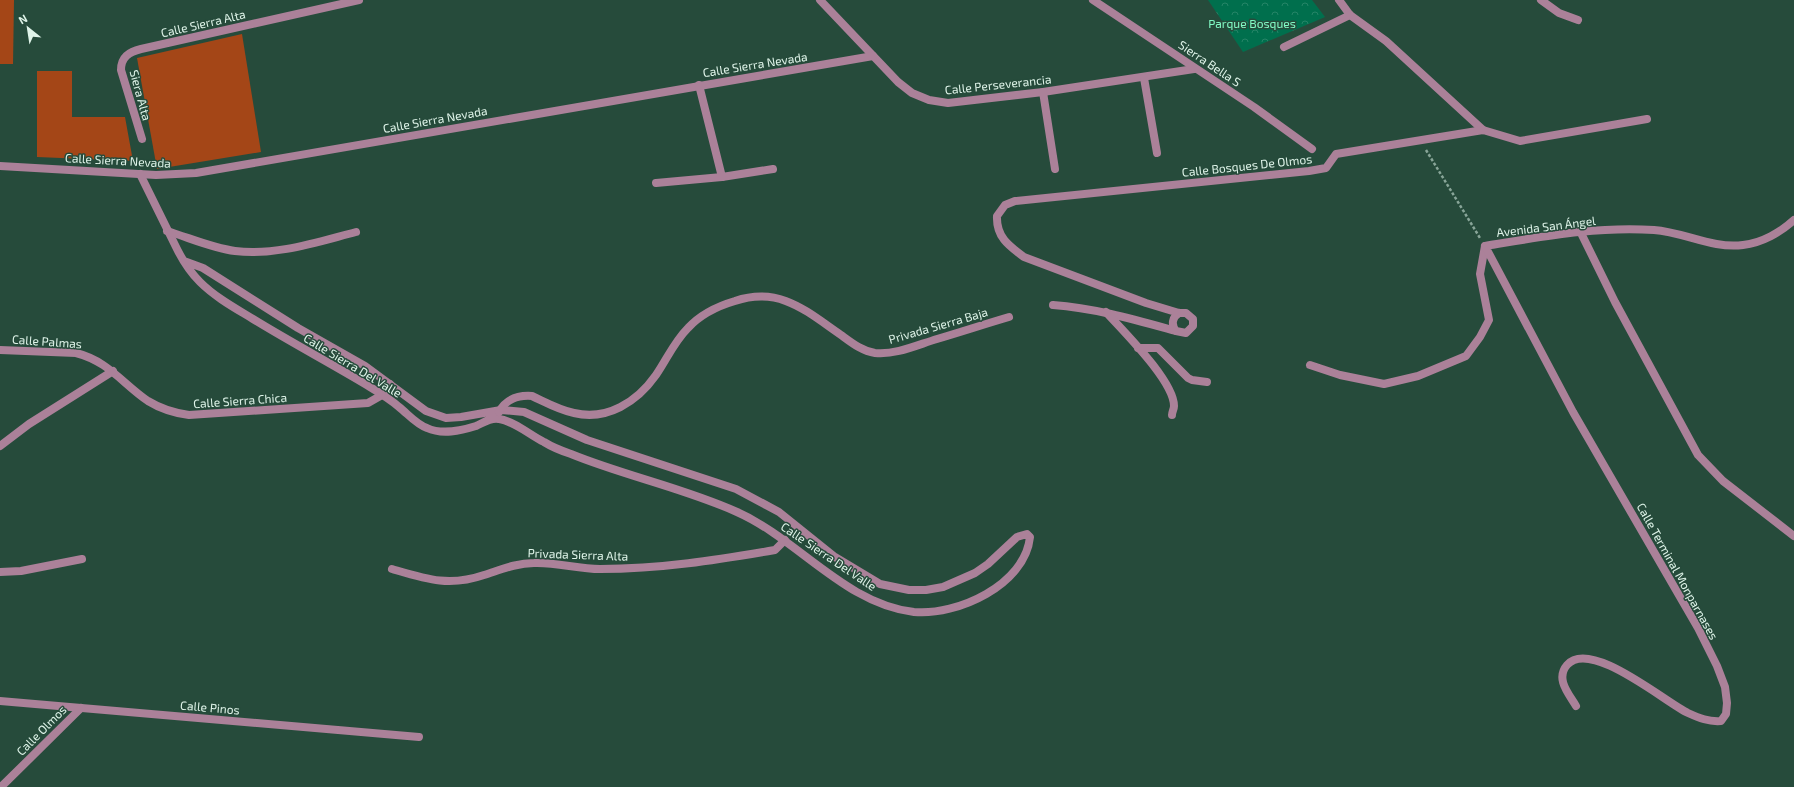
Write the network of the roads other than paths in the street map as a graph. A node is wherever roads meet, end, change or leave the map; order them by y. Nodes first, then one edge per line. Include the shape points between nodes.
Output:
1 (359, 0) edge
2 (820, 0) edge
3 (1093, 0) edge
4 (1339, 0) edge
5 (1541, 0) edge
6 (1350, 15) junction
7 (1578, 20) dead end
8 (1284, 47) dead end
9 (873, 56) junction
10 (124, 57) joint
11 (1194, 68) junction
12 (1144, 78) junction
13 (699, 85) junction
14 (1043, 92) junction
15 (1647, 119) dead end
16 (1483, 130) junction
17 (142, 138) dead end
18 (1312, 149) dead end
19 (1157, 153) dead end
20 (0, 166) edge
21 (772, 169) dead end
22 (1055, 169) dead end
23 (140, 174) junction
24 (722, 177) junction
25 (656, 183) dead end
26 (1794, 220) edge
27 (168, 231) junction
28 (1580, 231) junction
29 (356, 232) dead end
30 (1485, 246) junction
31 (184, 261) junction
32 (1053, 305) dead end
33 (1106, 312) junction
34 (1179, 313) junction
35 (1009, 316) dead end
36 (1176, 331) junction
37 (1138, 348) junction
38 (0, 350) edge
39 (1310, 365) dead end
40 (113, 371) junction
41 (1207, 382) dead end
42 (390, 384) junction
43 (382, 395) junction
44 (501, 410) junction
45 (1172, 415) dead end
46 (496, 418) junction
47 (0, 446) edge
48 (1794, 536) edge
49 (785, 540) junction
50 (82, 559) dead end
51 (392, 568) dead end
52 (0, 572) edge
53 (0, 701) edge
54 (1576, 706) dead end
55 (81, 708) junction
56 (419, 738) dead end
57 (1, 787) edge

1 - 10 street, Calle Sierra Alta via 141,49
2 - 9 street, Calle Perseverancia
3 - 11 street, Sierra Bella S
4 - 6 street
5 - 7 street
6 - 8 street
6 - 16 street via 1386,41
9 - 13 street, Calle Sierra Nevada
9 - 14 street, Calle Perseverancia via 898,82 912,93 929,100 948,103
10 - 17 street, Siera Alta via 121,70
11 - 12 street, Calle Perseverancia
11 - 18 street, Sierra Bella S
12 - 14 street, Calle Perseverancia
12 - 19 street
13 - 23 street, Calle Sierra Nevada via 223,169 175,175
13 - 24 street
14 - 22 street
15 - 16 street, Calle Bosques De Olmos via 1520,141
16 - 34 street, Calle Bosques De Olmos via 1336,154 1326,168 1309,172 1015,201 1005,205 997,216 999,232 1003,239 1024,257
20 - 23 street, Calle Sierra Nevada
21 - 24 street
23 - 27 street, Calle Sierra Del Valle
24 - 25 street
26 - 28 street, Avenida San Ángel via 1784,229 1759,240 1732,246 1656,230
27 - 29 street via 211,246 253,252 278,251
27 - 31 street, Calle Sierra Del Valle
28 - 30 street, Avenida San Ángel
28 - 48 street via 1615,302 1698,455 1723,481
30 - 39 street via 1480,274 1489,320 1480,338 1466,356 1418,376 1384,384 1340,375
30 - 54 street, Calle Terminal Monparnases via 1573,412 1698,628 1717,666 1725,687 1727,703 1726,714 1721,721 1702,719 1634,678 1590,658 1567,664 1562,674 1564,686
31 - 42 street, Calle Sierra Del Valle via 204,268 298,328 359,361
31 - 43 street, Calle Sierra Del Valle via 200,283 228,303
32 - 33 street
33 - 36 street
33 - 37 street
34 - 36 street via 1174,318 1173,325
34 - 36 street via 1191,316 1193,326 1186,333
35 - 44 street, Privada Sierra Baja via 903,350 876,353 865,351 790,301 770,296 752,297 713,310 688,327 641,394 621,407 586,415 526,395 509,400
37 - 41 street via 1158,348 1188,378
37 - 45 street via 1166,385 1174,405
38 - 40 street, Calle Palmas via 76,353 93,359
40 - 43 street, Calle Sierra Chica via 160,408 189,416 368,403
40 - 47 street via 29,424
42 - 43 street, Calle Sierra Chica
42 - 44 street, Calle Sierra Del Valle via 426,411 446,418
43 - 46 street, Calle Sierra Del Valle via 420,424 438,431 462,430
44 - 46 street, Privada Sierra Baja
44 - 49 street, Calle Sierra Del Valle via 524,412 587,440 736,489 779,512 835,557 864,576 894,588 926,590 957,582 988,564 1017,536 1025,534 1030,537 1028,548 1018,567 1000,585 959,606 917,612 875,602 857,593
46 - 49 street, Calle Sierra Del Valle via 505,420 576,457 736,511
49 - 51 street, Privada Sierra Alta via 775,550 664,567 586,568 534,562 450,582 423,578
50 - 52 street
53 - 55 street, Calle Pinos
55 - 56 street, Calle Pinos
55 - 57 street, Calle Olmos

